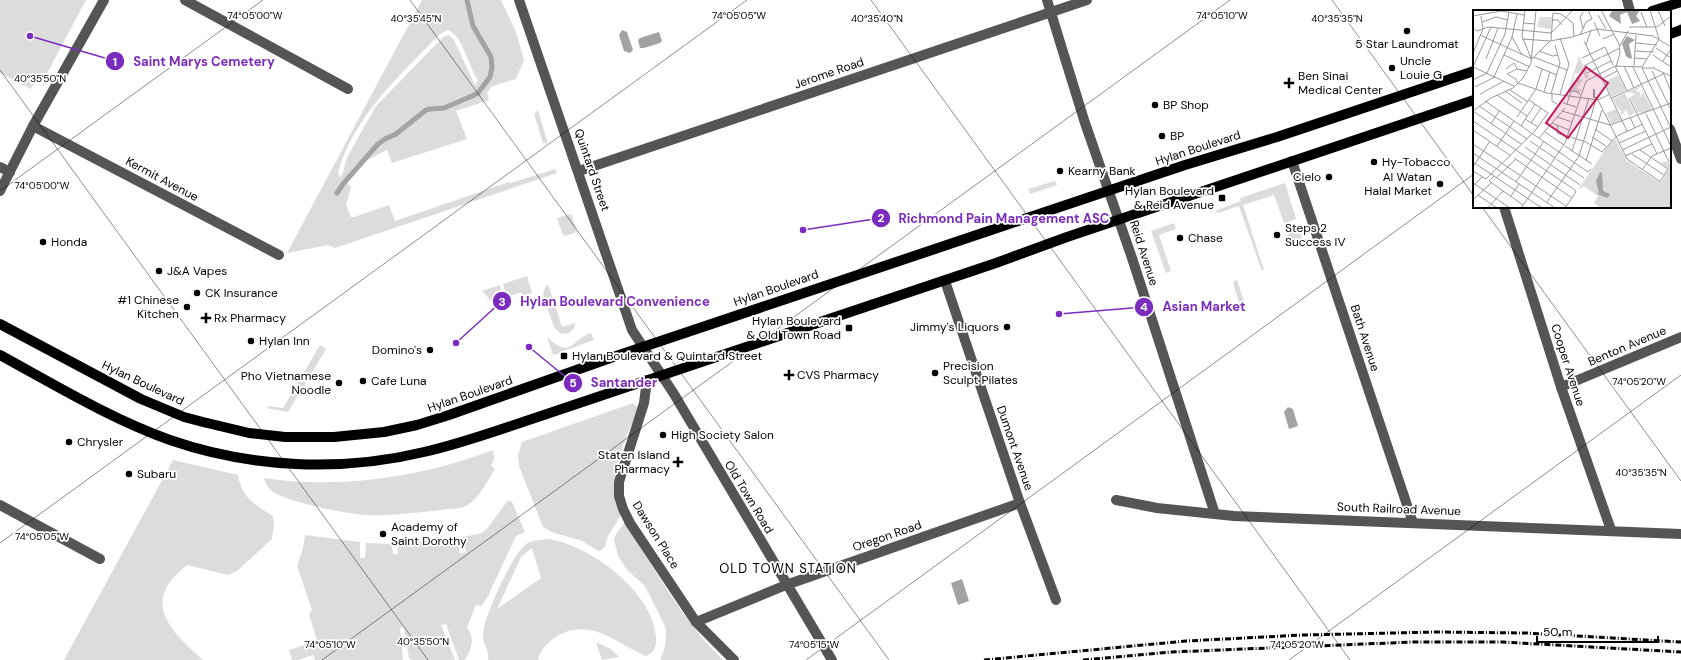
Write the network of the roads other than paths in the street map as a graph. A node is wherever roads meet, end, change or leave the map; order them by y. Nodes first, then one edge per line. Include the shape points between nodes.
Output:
1 (104, 0) edge
2 (185, 0) edge
3 (520, 0) edge
4 (1047, 0) edge
5 (1087, 0) edge
6 (1627, 0) edge
7 (1681, 2) edge
8 (1630, 10) edge
9 (1655, 10) edge
10 (1051, 12) junction
11 (1681, 30) edge
12 (1671, 34) edge
13 (1473, 71) edge
14 (348, 89) dead end
15 (1473, 100) edge
16 (33, 126) junction
17 (1671, 132) edge
18 (1681, 159) edge
19 (1292, 161) junction
20 (0, 167) edge
21 (578, 171) junction
22 (10, 172) junction
23 (1109, 190) junction
24 (0, 191) edge
25 (1504, 208) edge
26 (1119, 219) junction
27 (279, 255) dead end
28 (945, 280) junction
29 (0, 324) edge
30 (1681, 337) edge
31 (643, 348) junction
32 (0, 355) edge
33 (661, 375) junction
34 (647, 380) junction
35 (1561, 387) junction
36 (1116, 500) dead end
37 (1020, 503) junction
38 (0, 505) edge
39 (1215, 514) junction
40 (1413, 523) junction
41 (1611, 530) junction
42 (1681, 534) edge
43 (100, 559) dead end
44 (786, 585) junction
45 (1056, 600) dead end
46 (696, 622) junction
47 (734, 660) edge
48 (832, 660) edge

1 - 16 street
2 - 14 street
3 - 21 street, Quintard Street
4 - 10 street, Reid Avenue
5 - 10 street, Jerome Road
6 - 8 street
7 - 9 main road
10 - 21 street, Jerome Road
10 - 23 street, Reid Avenue via 1085,123
11 - 12 main road
13 - 23 main road, Hylan Boulevard
15 - 19 main road
16 - 22 street
16 - 27 street, Kermit Avenue
17 - 18 street
19 - 26 main road
19 - 40 street, Bath Avenue
20 - 22 street
21 - 31 street, Quintard Street via 632,330
22 - 24 street
23 - 26 street, Reid Avenue
23 - 31 main road, Hylan Boulevard
25 - 35 street, Cooper Avenue
26 - 28 main road
26 - 39 street, Reid Avenue
28 - 33 main road
28 - 37 street, Dumont Avenue
29 - 31 main road, Hylan Boulevard via 166,410 249,433 298,437 352,436 418,425
30 - 35 street, Benton Avenue
31 - 33 street, Old Town Road
32 - 34 main road via 95,406 169,440 240,458 293,464 362,462 424,452 469,440
33 - 34 main road
33 - 44 street, Old Town Road
34 - 46 street, Dawson Place via 644,403 621,475 619,496 630,523
35 - 41 street, Cooper Avenue
36 - 39 street, South Railroad Avenue via 1158,508
37 - 44 street, Oregon Road
37 - 45 street, Dumont Avenue
38 - 43 street
39 - 40 street, South Railroad Avenue
40 - 41 street, South Railroad Avenue
41 - 42 street, South Railroad Avenue
44 - 46 street, Oregon Road
44 - 48 street, Old Town Road
46 - 47 street, Dawson Place

